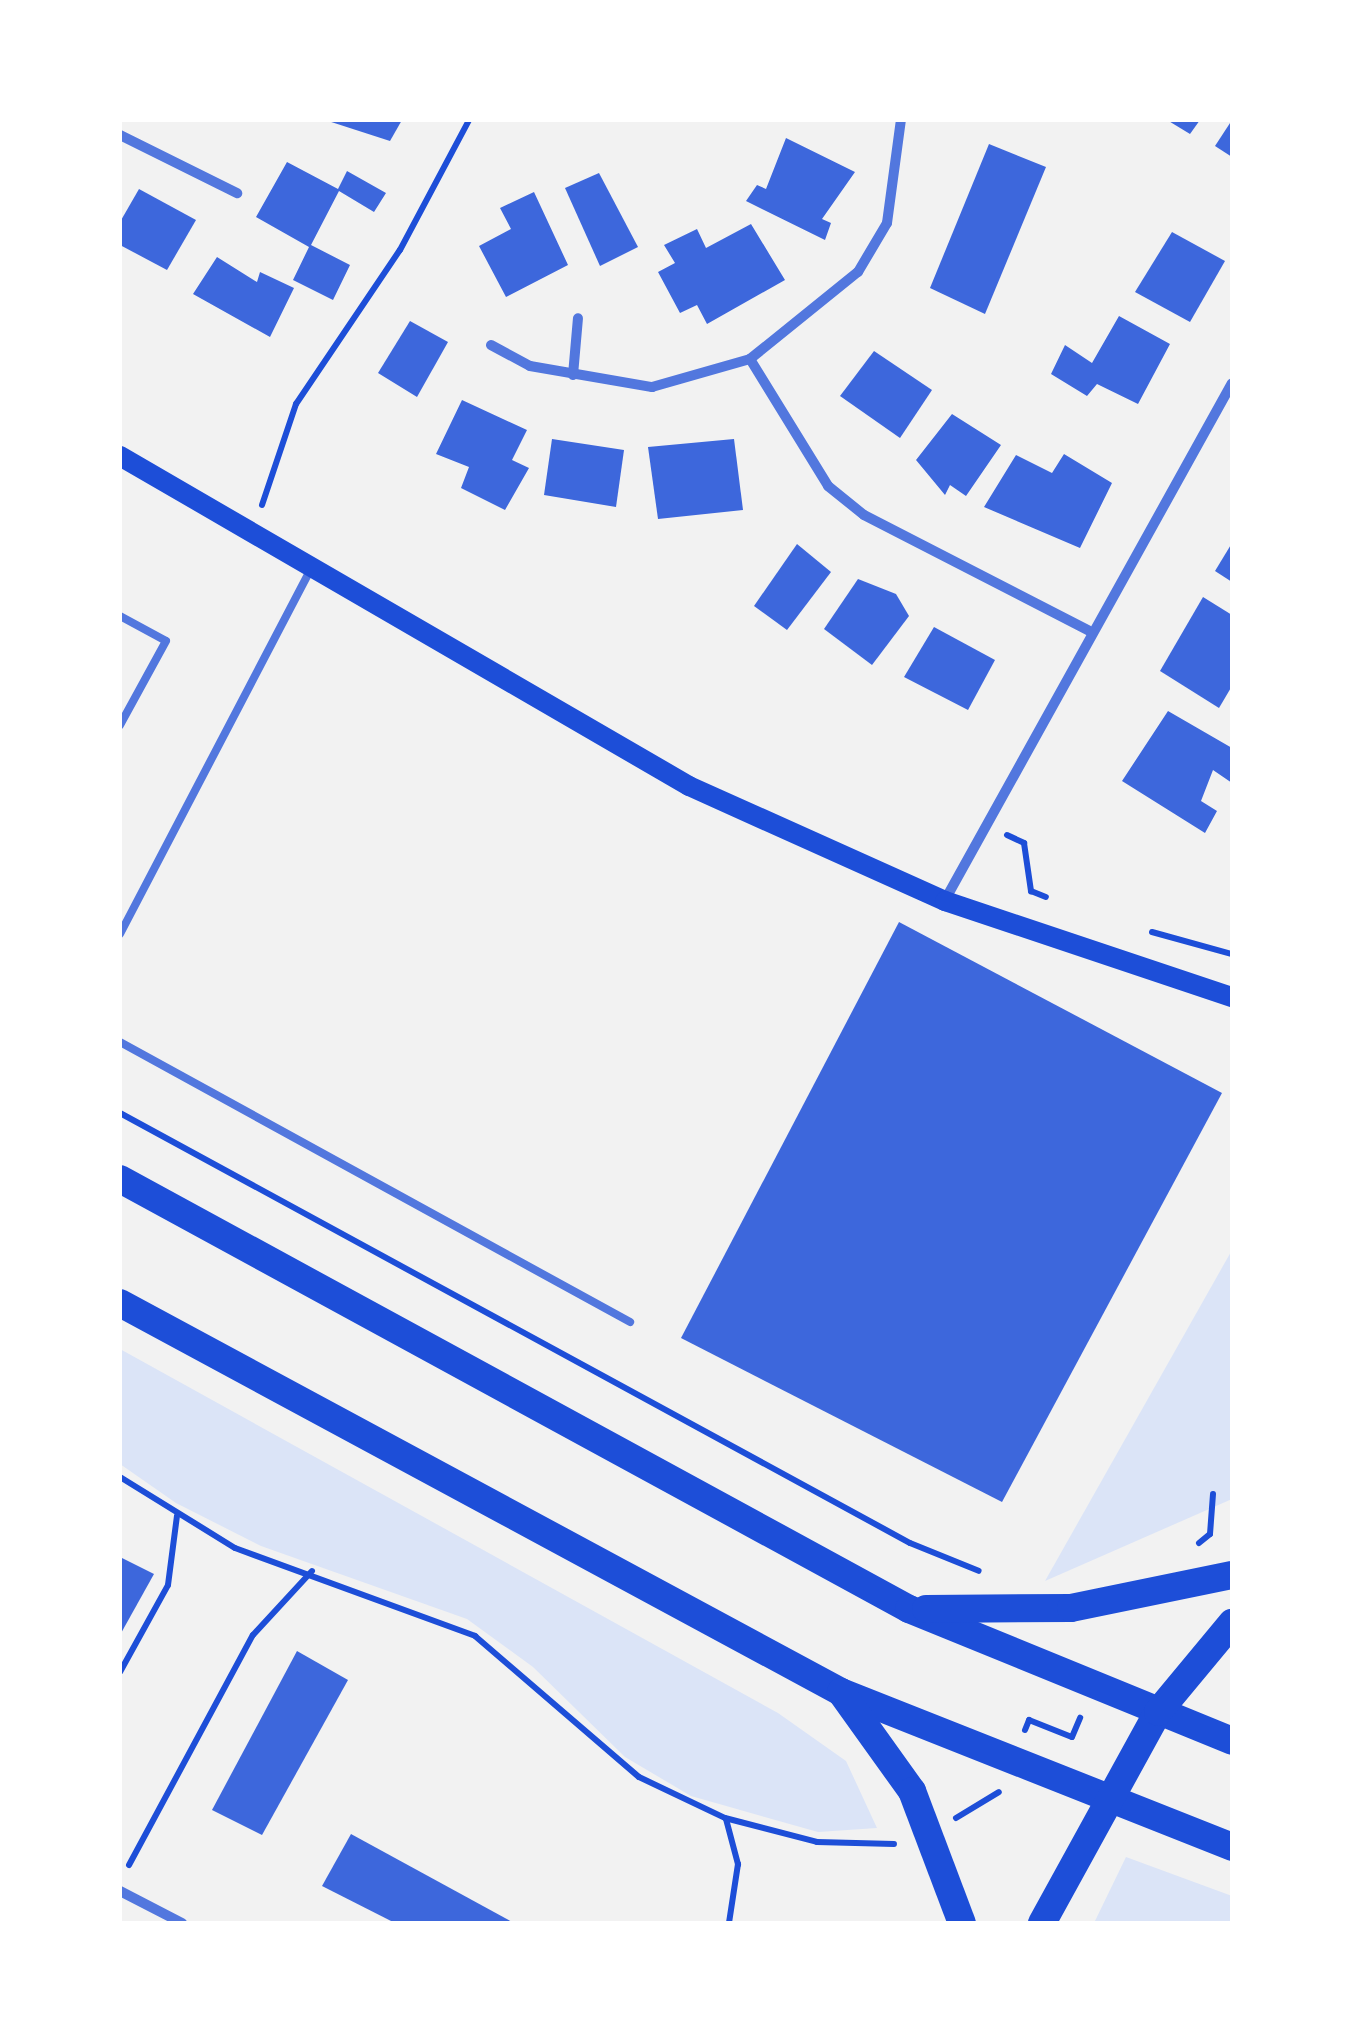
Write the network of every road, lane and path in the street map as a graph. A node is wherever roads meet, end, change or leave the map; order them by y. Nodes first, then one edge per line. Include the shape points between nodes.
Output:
1 (469, 120) edge
2 (901, 120) edge
3 (120, 135) edge
4 (236, 192) dead end
5 (578, 318) dead end
6 (491, 345) dead end
7 (750, 359) junction
8 (573, 375) junction
9 (1232, 383) edge
10 (120, 456) edge
11 (252, 534) junction
12 (311, 568) junction
13 (120, 616) edge
14 (1088, 630) junction
15 (120, 726) edge
16 (984, 824) junction
17 (945, 901) junction
18 (1064, 904) dead end
19 (1130, 926) dead end
20 (120, 934) edge
21 (1232, 954) edge
22 (1232, 997) edge
23 (120, 1042) edge
24 (120, 1114) edge
25 (120, 1179) edge
26 (120, 1303) edge
27 (630, 1322) dead end
28 (120, 1477) edge
29 (1212, 1494) dead end
30 (177, 1516) junction
31 (312, 1571) junction
32 (996, 1574) dead end
33 (1232, 1575) edge
34 (1192, 1585) junction
35 (909, 1609) junction
36 (1232, 1622) edge
37 (120, 1672) edge
38 (1093, 1684) junction
39 (841, 1692) junction
40 (1158, 1712) junction
41 (1232, 1742) edge
42 (1011, 1764) junction
43 (1105, 1803) junction
44 (725, 1818) junction
45 (930, 1830) junction
46 (1232, 1847) edge
47 (120, 1882) edge
48 (120, 1890) edge
49 (182, 1923) edge
50 (729, 1923) edge
51 (962, 1923) edge
52 (1042, 1923) edge

1 - 11 path via 400,250 296,404
2 - 7 street via 887,223 858,272
3 - 4 street
5 - 8 street
6 - 8 street
7 - 8 street via 652,388
7 - 14 street via 784,428 840,496
9 - 14 street
10 - 11 main road
11 - 12 main road
12 - 17 main road via 689,786
12 - 20 lane
13 - 15 lane via 166,641
14 - 16 street
16 - 17 street
16 - 18 path via 1024,843 1031,891
17 - 22 main road
19 - 21 path
23 - 27 lane
24 - 32 path via 910,1543
25 - 35 highway
26 - 39 highway
28 - 30 path
29 - 34 path via 1210,1534 1179,1560
30 - 31 path via 236,1548
30 - 37 path via 168,1584
31 - 44 path via 475,1636 639,1777
31 - 47 path via 253,1635
33 - 34 highway
34 - 35 highway via 1070,1608
35 - 38 highway
36 - 40 highway
38 - 40 highway
38 - 42 path via 1072,1736 1029,1720
39 - 42 highway
39 - 45 highway
40 - 41 highway
40 - 43 highway
42 - 43 highway
42 - 45 path via 996,1800
43 - 46 highway
43 - 52 highway
44 - 45 path via 817,1842 900,1844
44 - 50 path via 738,1864
45 - 51 highway
48 - 49 street

